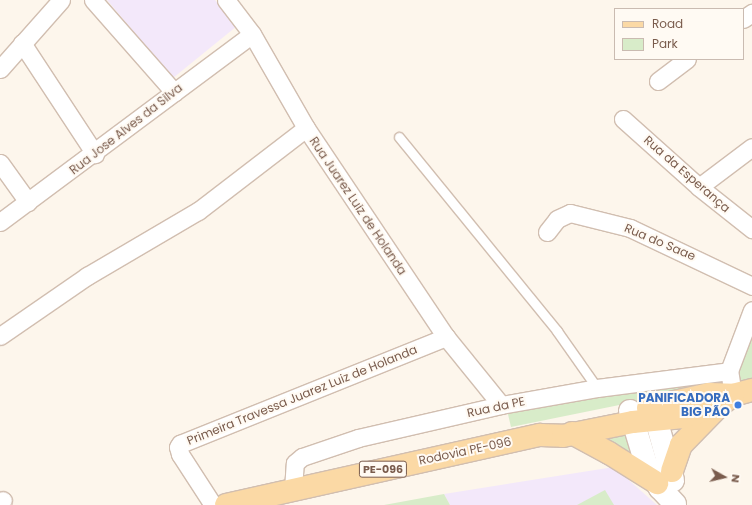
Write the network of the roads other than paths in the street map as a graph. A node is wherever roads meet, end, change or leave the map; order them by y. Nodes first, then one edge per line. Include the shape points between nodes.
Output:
1 (61, 0) edge
2 (93, 0) edge
3 (226, 0) edge
4 (252, 34) junction
5 (22, 43) junction
6 (686, 60) edge
7 (0, 69) edge
8 (658, 81) dead end
9 (174, 92) junction
10 (623, 119) dead end
11 (306, 128) junction
12 (399, 137) dead end
13 (752, 147) edge
14 (95, 154) junction
15 (0, 163) edge
16 (699, 187) junction
17 (28, 202) junction
18 (0, 222) edge
19 (752, 229) edge
20 (548, 232) dead end
21 (752, 286) edge
22 (752, 310) edge
23 (0, 336) edge
24 (446, 337) junction
25 (729, 371) junction
26 (597, 388) junction
27 (735, 397) edge
28 (501, 405) junction
29 (655, 414) junction
30 (632, 416) junction
31 (572, 433) junction
32 (540, 435) junction
33 (664, 477) junction
34 (293, 489) junction
35 (675, 504) edge
36 (213, 505) edge
37 (226, 505) edge

1 - 5 street
2 - 9 street
3 - 4 street, Rua Juarez Luiz de Holanda
4 - 9 street, Rua Jose Alves da Silva
4 - 11 street, Rua Juarez Luiz de Holanda
5 - 7 street
5 - 14 street
6 - 8 street
9 - 14 street, Rua Jose Alves da Silva
10 - 16 street, Rua da Esperança
11 - 23 street via 198,211 87,276
11 - 24 street, Rua Juarez Luiz de Holanda
12 - 26 lane via 557,330
13 - 16 street
14 - 17 street, Rua Jose Alves da Silva
15 - 17 street
16 - 19 street, Rua da Esperança
17 - 18 street, Rua Jose Alves da Silva
20 - 21 street, Rua do Saae via 557,219 570,213 630,228
22 - 25 street
24 - 28 street, Rua Juarez Luiz de Holanda
24 - 36 street, Primeira Travessa Juarez Luiz de Holanda via 180,444 180,454
25 - 26 street, Rua da PE
25 - 27 street
26 - 28 street, Rua da PE
27 - 29 main road, PE-096 via 683,417
27 - 33 main road via 681,445
28 - 34 street, Rua da PE via 358,438 302,457 295,463
29 - 30 main road, PE-096
29 - 33 street
30 - 31 main road, PE-096
30 - 32 main road, PE-096 via 560,421
30 - 33 street via 645,460
31 - 32 main road, PE-096 via 562,436
31 - 33 main road
32 - 34 main road, Rodovia PE-096 / PE-096
33 - 35 street
34 - 37 main road, Rodovia PE-096 / PE-096

